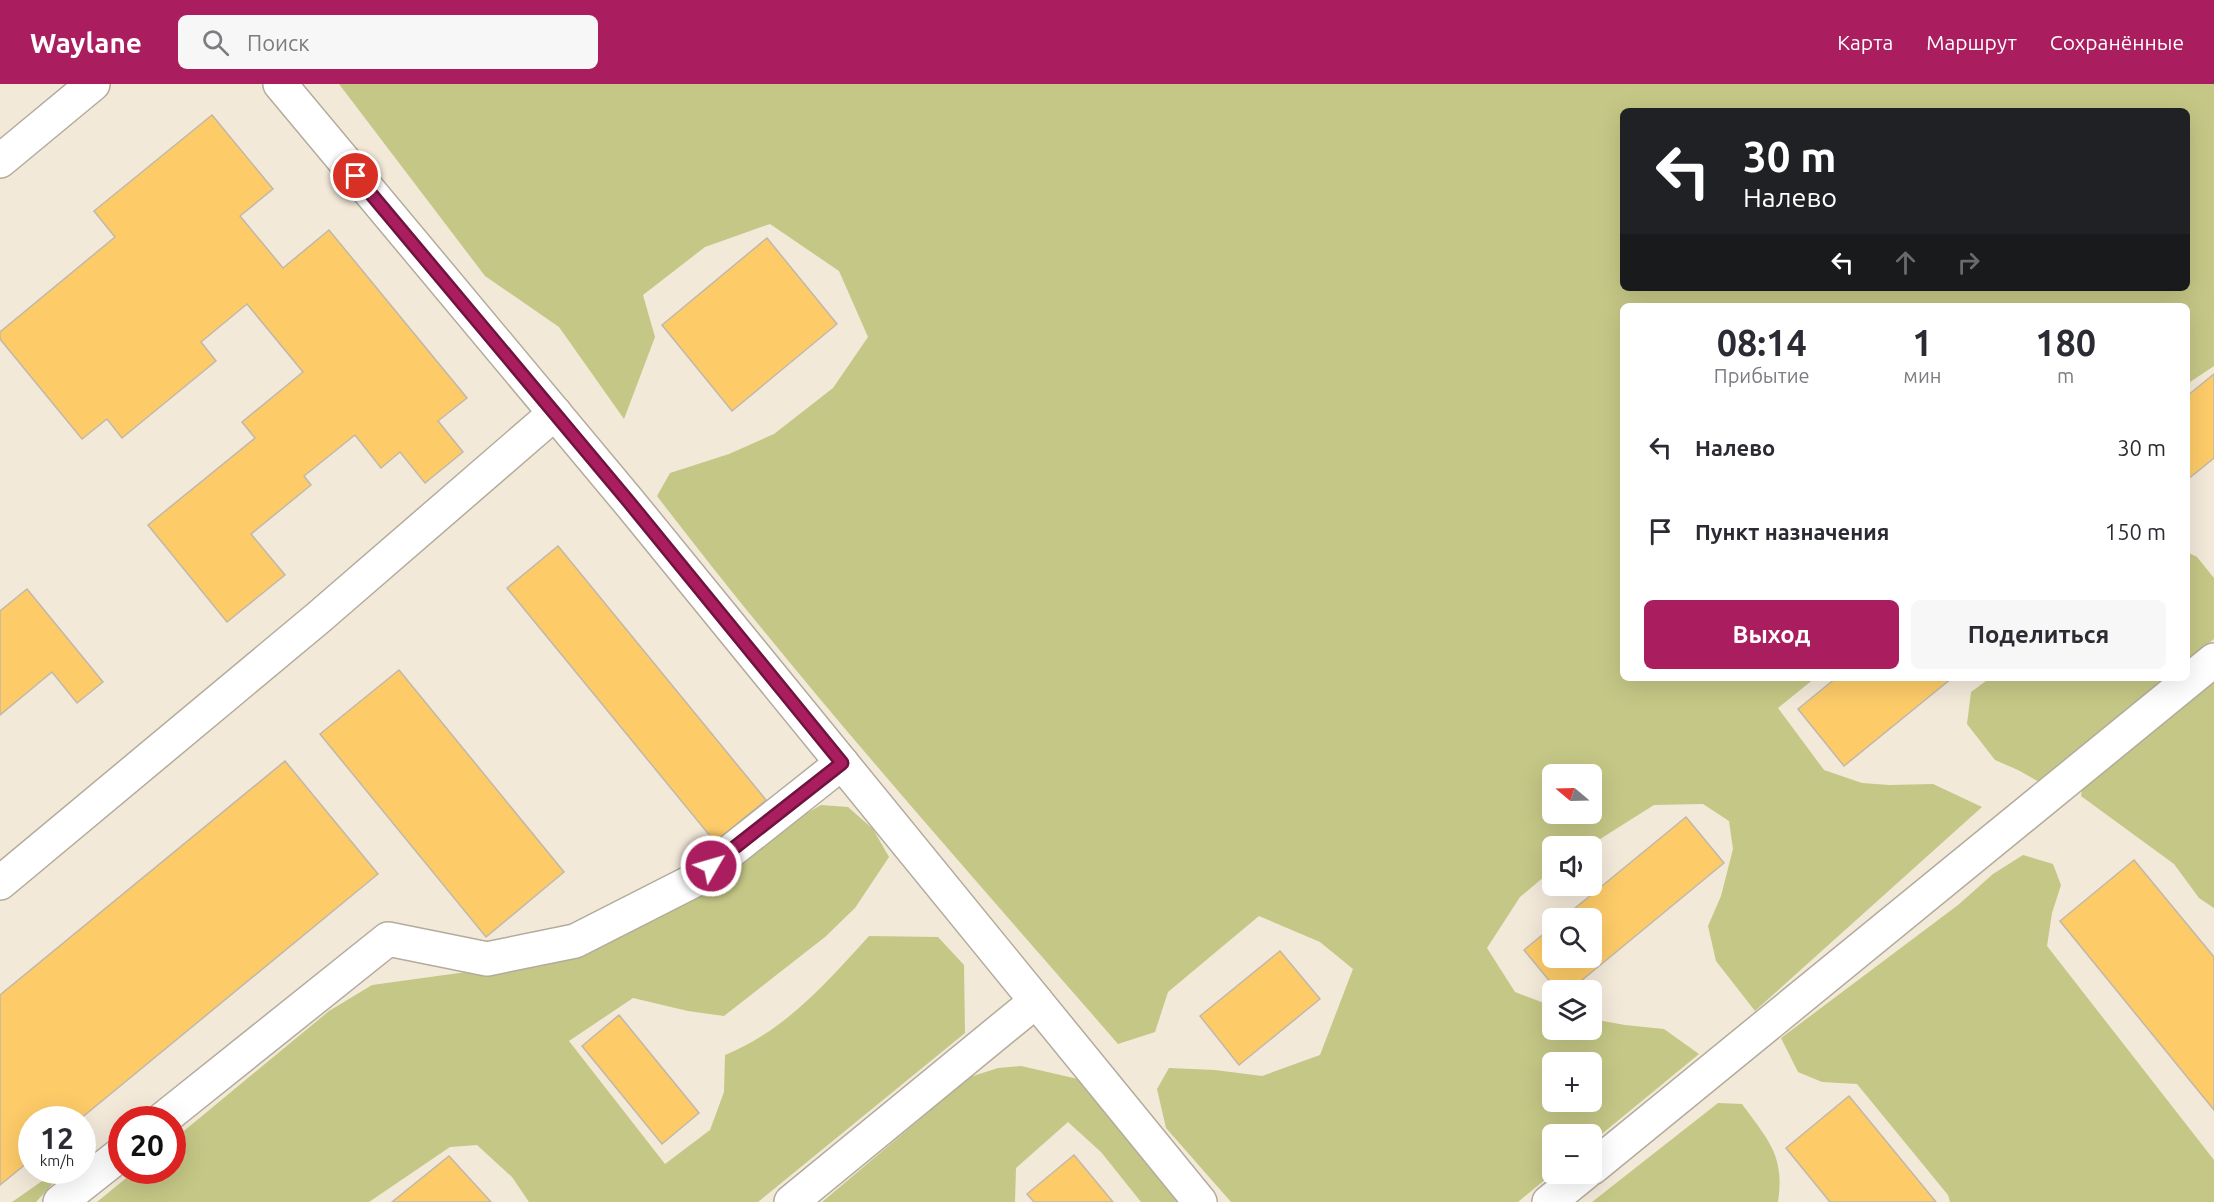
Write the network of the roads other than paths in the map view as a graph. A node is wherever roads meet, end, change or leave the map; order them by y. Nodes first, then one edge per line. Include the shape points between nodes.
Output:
1 (93, 84) edge
2 (280, 84) edge
3 (0, 161) edge
4 (555, 413) junction
5 (2214, 660) edge
6 (2190, 680) edge
7 (2188, 681) edge
8 (842, 763) junction
9 (0, 883) edge
10 (1036, 1001) junction
11 (179, 1106) edge
12 (1602, 1160) edge
13 (108, 1164) edge
14 (1572, 1184) edge
15 (60, 1202) edge
16 (791, 1202) edge
17 (1200, 1202) edge
18 (1550, 1202) edge

1 - 3 lane
2 - 4 lane
4 - 8 lane
4 - 9 lane via 318,618
5 - 6 lane
7 - 12 lane
8 - 10 lane
8 - 11 lane via 693,881 575,941 487,959 388,939
10 - 16 lane
10 - 17 lane
13 - 15 lane
14 - 18 lane

